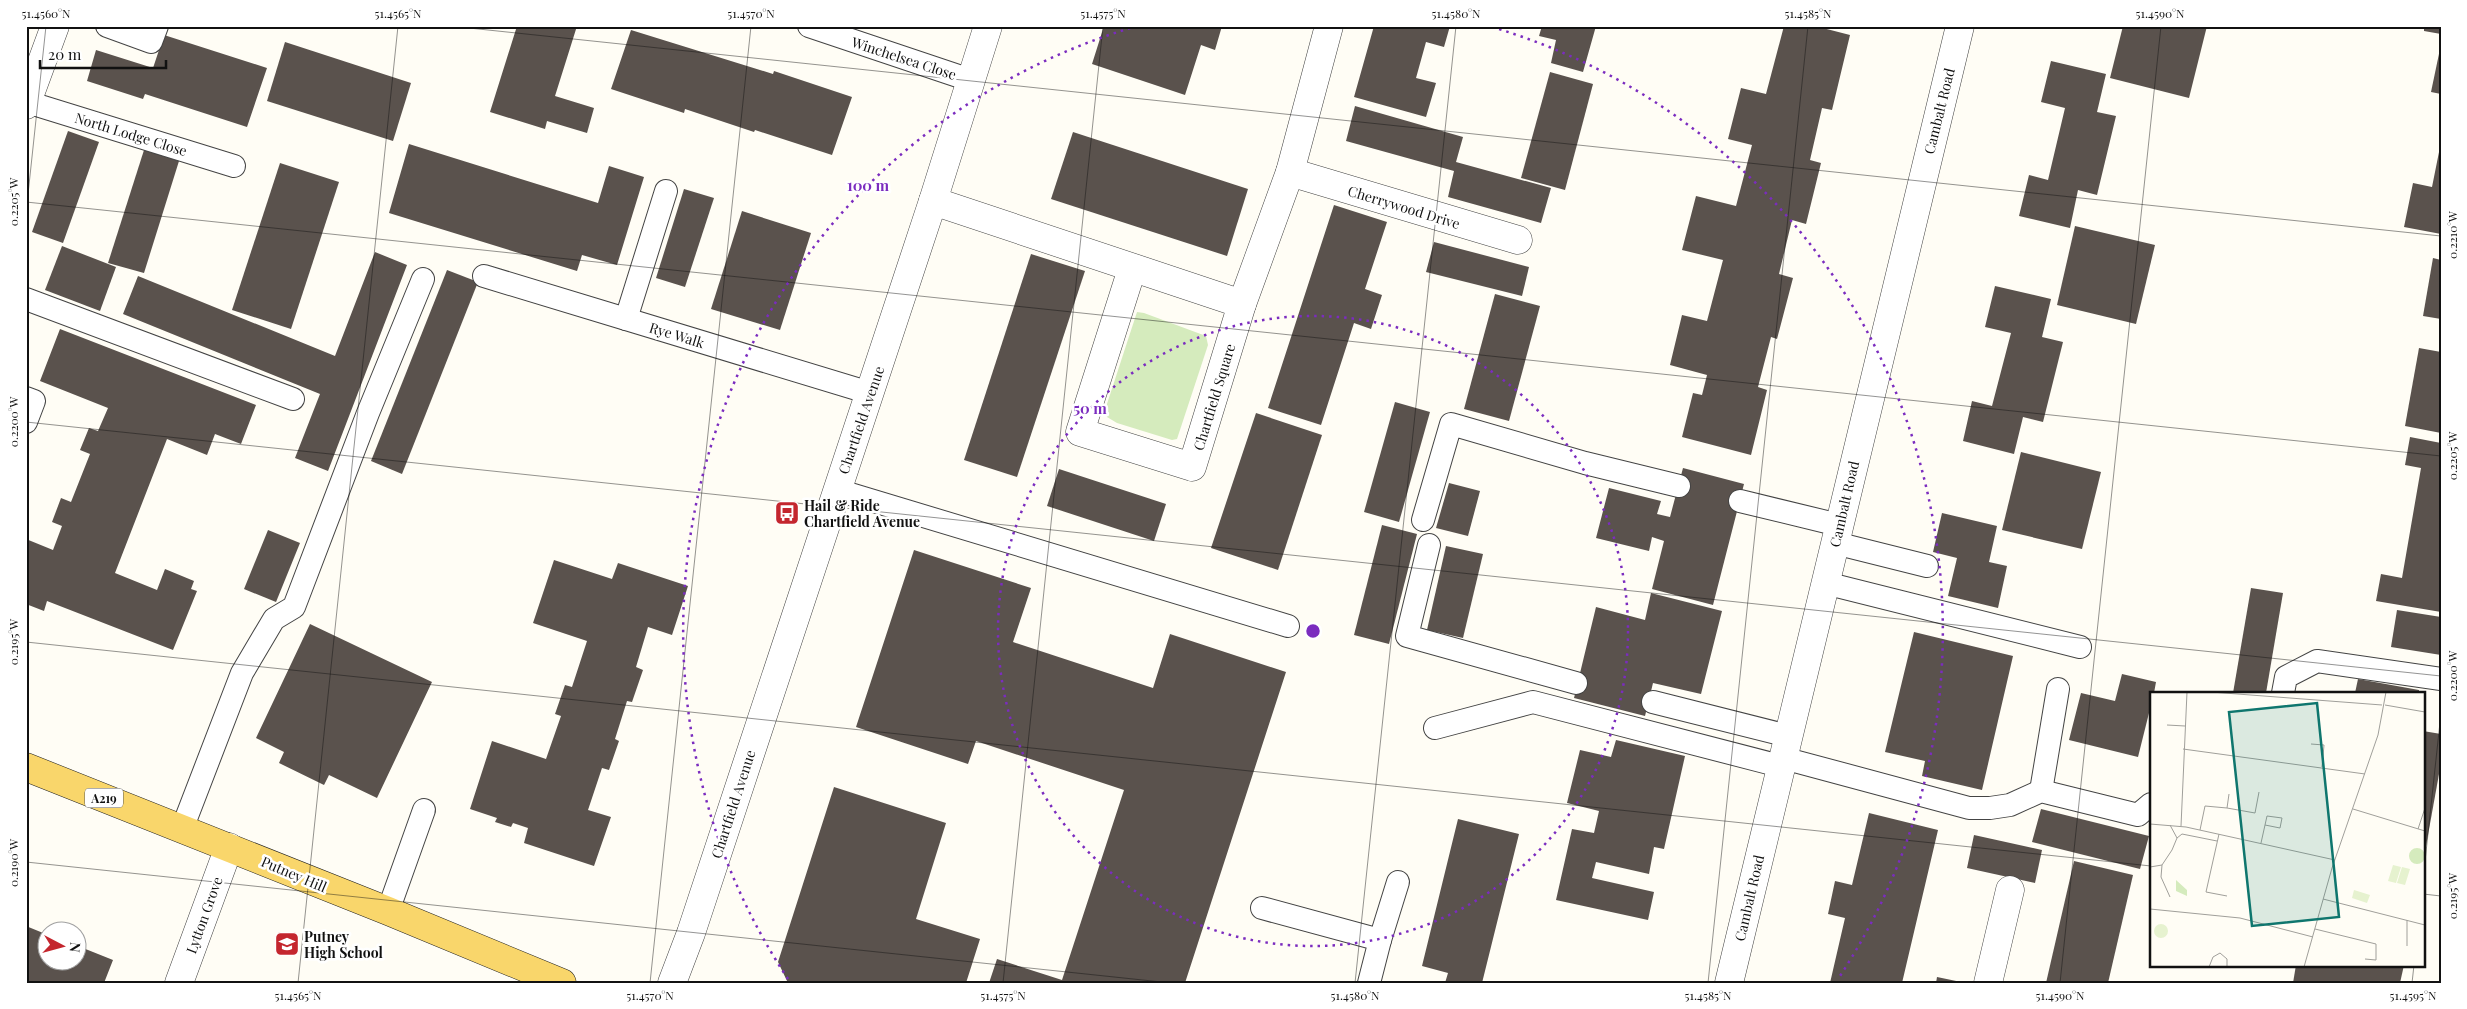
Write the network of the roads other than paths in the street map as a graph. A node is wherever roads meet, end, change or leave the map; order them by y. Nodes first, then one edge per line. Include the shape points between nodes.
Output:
1 (54, 26) edge
2 (107, 26) edge
3 (157, 26) edge
4 (808, 26) edge
5 (988, 26) edge
6 (1329, 26) edge
7 (1960, 26) edge
8 (970, 80) junction
9 (27, 103) edge
10 (234, 166) dead end
11 (1290, 172) junction
12 (666, 191) dead end
13 (933, 201) junction
14 (1518, 240) dead end
15 (1132, 269) junction
16 (484, 276) dead end
17 (423, 279) dead end
18 (26, 299) edge
19 (1242, 304) junction
20 (626, 319) junction
21 (870, 393) junction
22 (26, 398) edge
23 (293, 400) dead end
24 (26, 422) edge
25 (1679, 486) dead end
26 (837, 490) junction
27 (1740, 501) dead end
28 (1424, 520) dead end
29 (1837, 534) junction
30 (1429, 545) dead end
31 (1927, 566) dead end
32 (1825, 583) junction
33 (1288, 626) dead end
34 (2080, 647) dead end
35 (2441, 679) edge
36 (1576, 683) dead end
37 (2058, 689) dead end
38 (2283, 692) edge
39 (1652, 702) dead end
40 (1436, 728) dead end
41 (1784, 753) junction
42 (26, 767) edge
43 (2041, 791) junction
44 (2150, 805) edge
45 (424, 810) dead end
46 (182, 829) junction
47 (229, 847) junction
48 (1398, 882) dead end
49 (2010, 890) dead end
50 (1262, 908) dead end
51 (388, 911) junction
52 (1380, 940) junction
53 (179, 983) edge
54 (562, 983) edge
55 (672, 983) edge
56 (1369, 983) edge
57 (1729, 983) edge
58 (1988, 983) edge

1 - 9 street
2 - 3 lane via 151,42
4 - 8 lane, Winchelsea Close
5 - 8 street, Chartfield Avenue
6 - 11 street
7 - 29 street, Cambalt Road
8 - 13 street, Chartfield Avenue
9 - 10 lane, North Lodge Close
11 - 14 street, Cherrywood Drive
11 - 19 street
12 - 20 lane
13 - 15 street
13 - 21 street, Chartfield Avenue
15 - 19 street
15 - 19 street, Chartfield Square via 1080,432 1192,467
16 - 20 lane, Rye Walk
17 - 46 lane via 294,606 274,619 242,673
18 - 23 lane
20 - 21 lane, Rye Walk
21 - 26 street, Chartfield Avenue
22 - 24 lane via 34,401
25 - 28 lane via 1576,461 1450,424
26 - 33 lane
26 - 55 street, Chartfield Avenue
27 - 29 lane
29 - 31 lane
29 - 32 street, Cambalt Road
30 - 36 lane via 1407,636
32 - 34 lane
32 - 41 street, Cambalt Road
35 - 38 lane via 2317,661 2286,677
37 - 43 lane
39 - 41 lane
40 - 41 lane via 1533,702
41 - 43 lane via 1969,808 2010,805
41 - 57 street, Cambalt Road
42 - 46 main road, Putney Hill / A219
43 - 44 lane via 2138,815
45 - 51 lane
46 - 47 main road, Putney Hill / A219
47 - 51 main road, Putney Hill / A219
47 - 53 street, Lytton Grove
48 - 52 lane
49 - 58 street
50 - 52 lane
51 - 54 main road, Putney Hill / A219
52 - 56 lane

